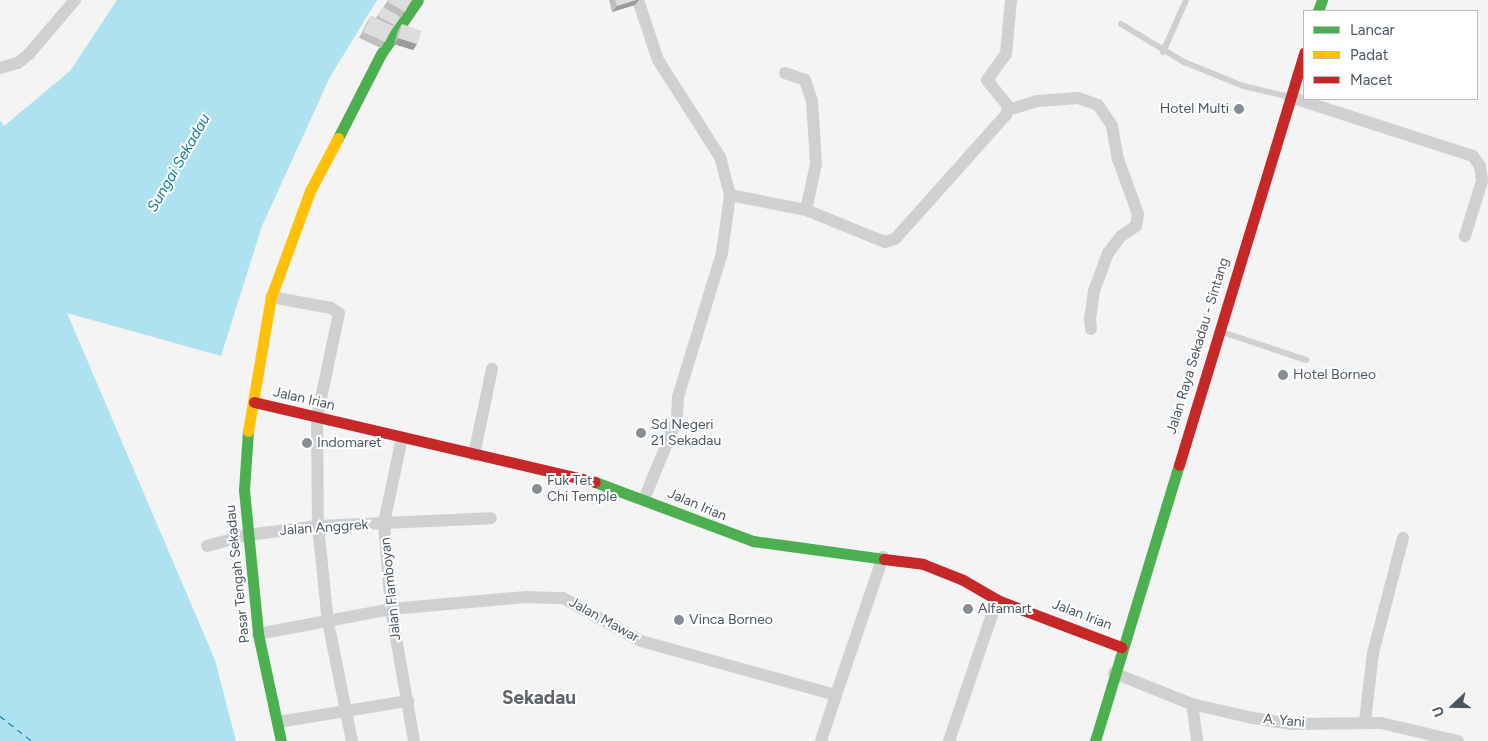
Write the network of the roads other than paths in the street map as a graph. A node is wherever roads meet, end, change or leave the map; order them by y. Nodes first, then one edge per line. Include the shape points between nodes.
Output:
1 (75, 0) edge
2 (418, 0) edge
3 (638, 0) edge
4 (1011, 0) edge
5 (1186, 0) edge
6 (1121, 24) dead end
7 (1163, 52) junction
8 (1303, 56) edge
9 (0, 68) edge
10 (785, 73) dead end
11 (1290, 98) junction
12 (1008, 110) junction
13 (730, 195) junction
14 (806, 210) junction
15 (1465, 236) dead end
16 (271, 297) junction
17 (1092, 330) dead end
18 (1218, 331) junction
19 (1306, 360) dead end
20 (492, 369) dead end
21 (254, 402) junction
22 (317, 418) junction
23 (402, 438) junction
24 (474, 455) junction
25 (644, 499) junction
26 (491, 518) dead end
27 (384, 523) junction
28 (318, 526) junction
29 (247, 534) junction
30 (1403, 538) dead end
31 (207, 546) dead end
32 (883, 557) junction
33 (997, 600) junction
34 (391, 610) junction
35 (328, 622) junction
36 (258, 634) junction
37 (1121, 647) junction
38 (1114, 673) junction
39 (836, 695) junction
40 (408, 701) junction
41 (1192, 704) junction
42 (346, 709) junction
43 (1365, 721) junction
44 (278, 722) junction
45 (281, 741) edge
46 (352, 741) edge
47 (414, 741) edge
48 (821, 741) edge
49 (950, 741) edge
50 (1095, 741) edge
51 (1197, 741) edge
52 (1458, 741) edge

1 - 9 street via 18,64
2 - 16 main road, Pasar Tengah Sekadau via 381,54 323,164
3 - 13 street via 658,60 708,133 720,157
4 - 12 street via 1006,54 987,80
5 - 7 lane
6 - 7 lane
7 - 11 lane via 1244,86
8 - 11 main road, Jalan Raya Sekadau - Sintang
10 - 14 street via 805,80 812,100 816,164
11 - 15 street via 1473,156 1480,166 1482,180
11 - 18 main road, Jalan Raya Sekadau - Sintang
12 - 14 street via 890,242
12 - 17 street via 1038,100 1078,98 1098,105 1112,126 1118,159 1138,214 1136,226 1121,236 1108,253 1094,291 1090,318
13 - 14 street
13 - 25 street via 722,253 678,397 677,419
16 - 21 main road, Pasar Tengah Sekadau
16 - 22 street via 331,308 338,313
18 - 19 lane
18 - 37 main road, Jalan Raya Sekadau - Sintang
20 - 24 street
21 - 22 main road, Jalan Irian
21 - 29 main road, Pasar Tengah Sekadau via 247,435 244,490
22 - 23 main road, Jalan Irian
22 - 28 street
23 - 24 main road, Jalan Irian
23 - 27 street, Jalan Flamboyan
24 - 25 main road, Jalan Irian via 558,471
25 - 32 main road, Jalan Irian via 753,541
26 - 27 street, Jalan Anggrek
27 - 28 street, Jalan Anggrek
27 - 34 street, Jalan Flamboyan
28 - 29 street, Jalan Anggrek
28 - 35 street
29 - 31 street, Jalan Anggrek
29 - 36 main road, Pasar Tengah Sekadau
30 - 43 street via 1387,589 1373,653
32 - 33 main road, Jalan Irian via 944,570
32 - 39 street
33 - 37 main road, Jalan Irian
33 - 49 street
34 - 35 street, Jalan Mawar
34 - 39 street, Jalan Mawar via 526,597 563,598 641,642
34 - 40 street, Jalan Flamboyan
35 - 36 street, Jalan Mawar
35 - 42 street
36 - 44 main road, Pasar Tengah Sekadau
37 - 38 main road, Jalan Raya Sekadau - Sintang
38 - 41 street, A. Yani
38 - 50 main road, Jalan Raya Sekadau - Sintang
39 - 48 street
40 - 42 street
40 - 47 street, Jalan Flamboyan
41 - 43 street, A. Yani via 1291,724
41 - 51 street
42 - 44 street
42 - 46 street
43 - 52 street, A. Yani
44 - 45 main road, Pasar Tengah Sekadau

